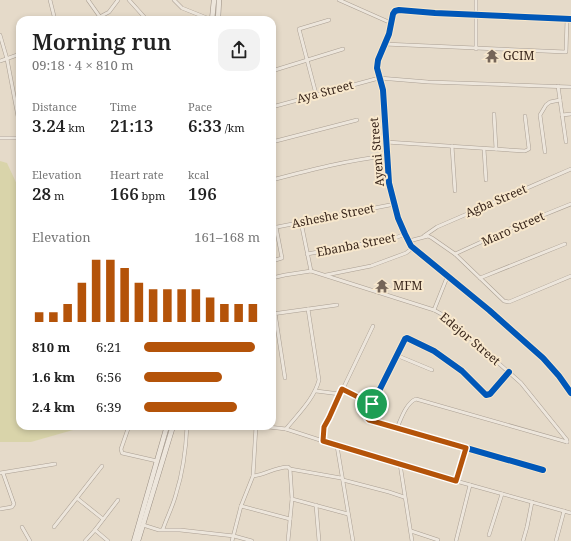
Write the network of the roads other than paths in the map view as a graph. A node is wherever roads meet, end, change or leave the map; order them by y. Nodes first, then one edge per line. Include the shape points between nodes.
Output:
1 (50, 0) edge
2 (88, 0) edge
3 (118, 0) edge
4 (129, 0) edge
5 (174, 0) edge
6 (214, 0) edge
7 (219, 0) edge
8 (339, 0) edge
9 (476, 0) edge
10 (476, 15) junction
11 (54, 16) edge
12 (99, 16) edge
13 (102, 16) edge
14 (143, 16) edge
15 (202, 16) edge
16 (212, 16) edge
17 (218, 16) edge
18 (567, 19) junction
19 (328, 20) dead end
20 (571, 20) edge
21 (391, 23) junction
22 (0, 35) edge
23 (384, 44) junction
24 (343, 49) dead end
25 (476, 49) junction
26 (16, 56) edge
27 (7, 59) junction
28 (306, 60) junction
29 (0, 61) edge
30 (276, 70) edge
31 (379, 78) junction
32 (558, 86) junction
33 (571, 87) edge
34 (316, 94) junction
35 (560, 100) junction
36 (16, 106) edge
37 (276, 106) edge
38 (494, 114) dead end
39 (571, 114) edge
40 (562, 115) junction
41 (525, 116) dead end
42 (357, 120) dead end
43 (0, 138) edge
44 (16, 138) edge
45 (276, 141) edge
46 (386, 142) junction
47 (566, 142) dead end
48 (452, 146) junction
49 (484, 149) junction
50 (496, 149) junction
51 (545, 152) dead end
52 (387, 156) junction
53 (571, 169) edge
54 (276, 179) edge
55 (486, 180) dead end
56 (455, 191) dead end
57 (395, 204) junction
58 (571, 204) edge
59 (301, 222) junction
60 (276, 227) joint
61 (405, 234) junction
62 (422, 237) junction
63 (409, 240) junction
64 (565, 244) dead end
65 (411, 246) junction
66 (307, 254) junction
67 (455, 254) junction
68 (276, 260) edge
69 (311, 271) junction
70 (448, 275) junction
71 (324, 276) junction
72 (571, 276) edge
73 (276, 277) edge
74 (480, 278) junction
75 (337, 305) dead end
76 (308, 309) junction
77 (434, 310) junction
78 (276, 314) edge
79 (276, 326) edge
80 (372, 326) dead end
81 (396, 355) junction
82 (432, 370) dead end
83 (509, 372) junction
84 (285, 378) dead end
85 (342, 389) junction
86 (316, 391) junction
87 (570, 391) edge
88 (340, 394) junction
89 (372, 404) junction
90 (276, 427) edge
91 (286, 428) junction
92 (397, 428) junction
93 (128, 430) edge
94 (165, 430) edge
95 (172, 430) edge
96 (186, 430) edge
97 (256, 430) edge
98 (323, 441) junction
99 (337, 446) junction
100 (466, 448) junction
101 (157, 461) junction
102 (55, 464) dead end
103 (400, 464) junction
104 (102, 466) dead end
105 (290, 469) junction
106 (543, 470) dead end
107 (1, 473) edge
108 (252, 476) junction
109 (342, 479) junction
110 (456, 481) junction
111 (470, 485) junction
112 (502, 494) junction
113 (404, 497) junction
114 (78, 498) junction
115 (292, 499) junction
116 (118, 500) dead end
117 (532, 502) junction
118 (316, 505) junction
119 (241, 506) junction
120 (0, 509) edge
121 (564, 511) junction
122 (571, 513) edge
123 (348, 514) junction
124 (103, 519) junction
125 (290, 519) junction
126 (143, 525) junction
127 (22, 526) dead end
128 (54, 527) dead end
129 (163, 529) junction
130 (95, 530) junction
131 (410, 531) junction
132 (489, 535) dead end
133 (234, 536) junction
134 (438, 540) edge
135 (30, 541) edge
136 (86, 541) edge
137 (108, 541) edge
138 (134, 541) edge
139 (138, 541) edge
140 (232, 541) edge
141 (252, 541) edge
142 (288, 541) edge
143 (319, 541) edge
144 (353, 541) edge
145 (412, 541) edge
146 (456, 541) edge
147 (523, 541) edge
148 (556, 541) edge

1 - 11 street
2 - 12 street
3 - 13 street
4 - 14 street
5 - 15 street via 182,8
6 - 16 main road
7 - 17 main road
8 - 21 street
9 - 10 street
10 - 18 street
10 - 21 street via 399,10 394,12
10 - 25 street
18 - 20 street
18 - 25 street via 566,52
19 - 28 street via 299,29
21 - 23 street, Ayeni Street
22 - 27 street
23 - 25 street
23 - 31 street, Ayeni Street via 378,60
24 - 28 street
26 - 27 street
27 - 29 street
27 - 36 street
28 - 30 street
28 - 34 street
31 - 32 street, Aya Street
31 - 34 street, Aya Street
31 - 46 street, Ayeni Street via 383,90
32 - 33 street, Aya Street
32 - 35 street
34 - 37 street, Aya Street
35 - 40 street
35 - 51 street via 546,105 540,115
38 - 50 street
39 - 40 street
40 - 47 street
41 - 50 street via 529,149
42 - 45 street
43 - 44 street
46 - 48 street
46 - 52 street, Ayeni Street
48 - 49 street
48 - 56 street
49 - 50 street
49 - 55 street
52 - 54 street via 363,158
52 - 57 street, Ayeni Street via 389,183
53 - 62 street, Agba Street via 436,226
57 - 59 street, Asheshe Street
57 - 61 street, Ayeni Street
58 - 67 street, Maro Street
59 - 60 street, Asheshe Street
59 - 66 street
60 - 68 street via 282,258
61 - 63 street, Ayeni Street
61 - 66 street, Ebanba Street
62 - 63 street
62 - 67 street via 432,238
63 - 65 street, Ayeni Street
64 - 74 street
65 - 70 street
65 - 71 street via 406,253 371,266
66 - 69 street
67 - 74 street
69 - 71 street, Edejor Street
69 - 73 street, Edejor Street
70 - 77 street
70 - 87 street via 543,358
71 - 77 street, Edejor Street
72 - 74 street via 509,302 504,301
75 - 76 street
76 - 78 street
76 - 86 street via 319,380
77 - 83 street, Edejor Street via 445,316
79 - 84 street
80 - 85 street
81 - 82 street
81 - 83 street via 403,340 407,338 434,351 462,371 486,395
81 - 89 street
83 - 92 street, Edejor Street via 526,389 567,442 416,399 410,402
85 - 88 street
85 - 89 street
86 - 88 street
86 - 91 street
88 - 98 street via 326,422
89 - 92 street via 367,415 369,420
90 - 91 street
91 - 98 street
92 - 100 street
93 - 101 street via 122,453
94 - 101 main road
95 - 126 main road
96 - 129 street via 181,477
97 - 108 street
98 - 99 street
99 - 103 street
99 - 109 street
100 - 106 street
100 - 110 street
101 - 138 main road
102 - 107 street
103 - 110 street
103 - 113 street
104 - 114 street
105 - 108 street via 283,467
105 - 109 street
105 - 115 street
107 - 120 street via 14,504 12,507
108 - 119 street
109 - 113 street
109 - 123 street
110 - 111 street
111 - 112 street
111 - 146 street
112 - 117 street
112 - 132 street
113 - 131 street
114 - 124 street
114 - 128 street
115 - 118 street
115 - 125 street
116 - 124 street
117 - 121 street
117 - 147 street
118 - 123 street
118 - 143 street
119 - 125 street
119 - 133 street
121 - 122 street
121 - 148 street
123 - 144 street
124 - 130 street
125 - 142 street
126 - 129 street
126 - 139 main road
127 - 135 street
129 - 133 street
130 - 136 street
130 - 137 street
131 - 134 street
131 - 145 street
133 - 140 street
133 - 141 street

